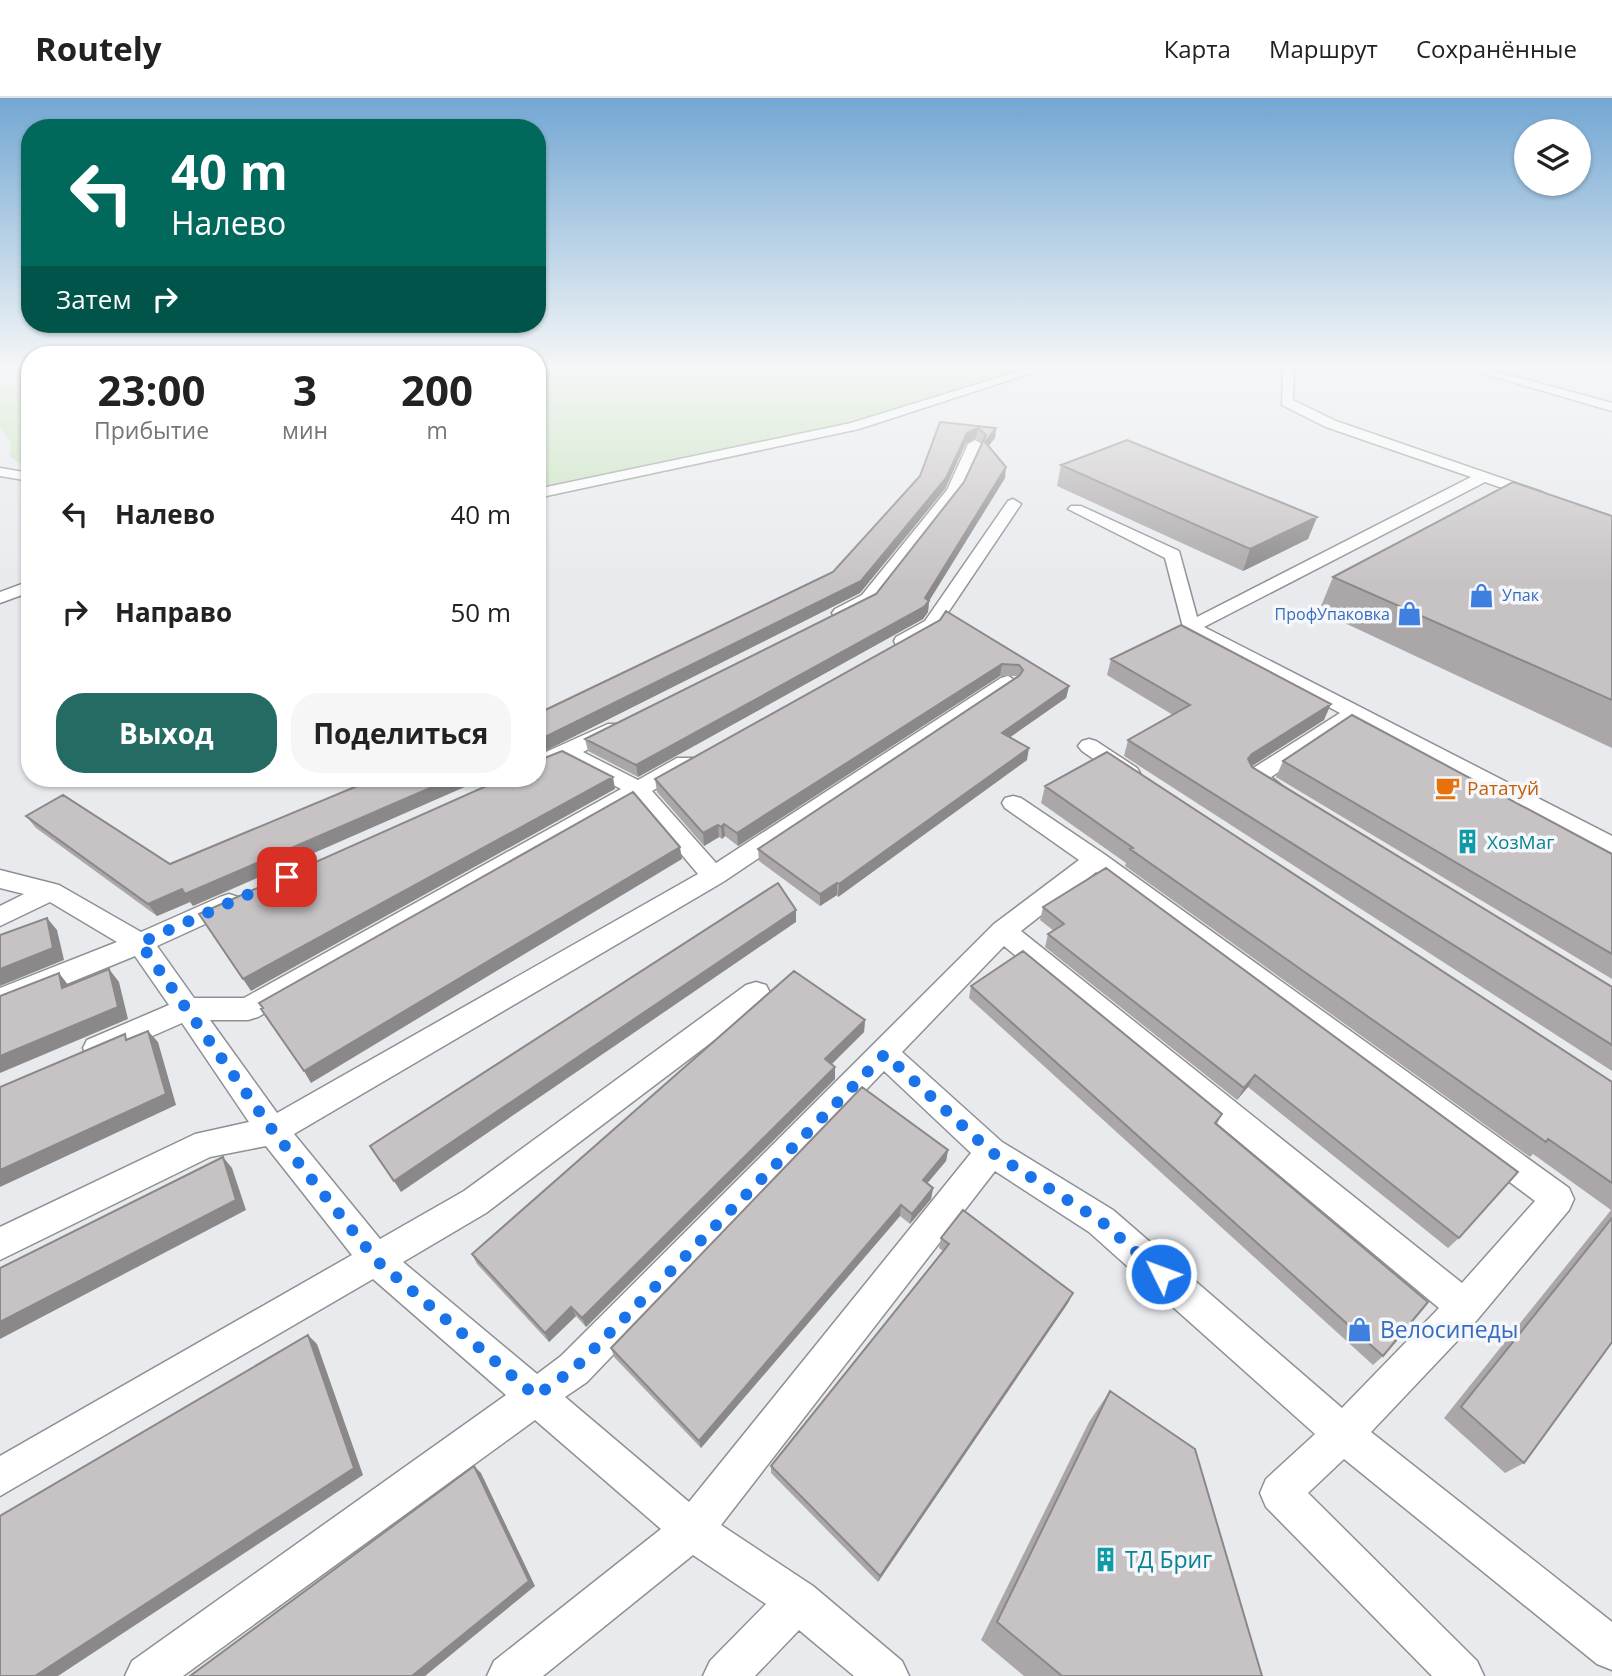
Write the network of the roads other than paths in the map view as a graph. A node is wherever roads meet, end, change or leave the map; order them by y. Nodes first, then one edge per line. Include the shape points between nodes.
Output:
1 (795, 439) edge
2 (1373, 439) edge
3 (975, 444) edge
4 (0, 472) edge
5 (21, 476) edge
6 (1483, 477) junction
7 (546, 492) edge
8 (1548, 499) edge
9 (1013, 504) dead end
10 (1076, 509) dead end
11 (21, 590) edge
12 (0, 598) edge
13 (820, 623) edge
14 (1190, 627) junction
15 (882, 653) edge
16 (1009, 682) edge
17 (1354, 713) junction
18 (627, 722) edge
19 (1089, 746) dead end
20 (567, 752) junction
21 (699, 755) edge
22 (546, 761) edge
23 (1147, 784) edge
24 (638, 789) junction
25 (1290, 799) edge
26 (1013, 803) dead end
27 (1612, 846) edge
28 (1096, 860) junction
29 (714, 876) junction
30 (0, 879) edge
31 (50, 891) junction
32 (254, 892) edge
33 (0, 917) edge
34 (1003, 931) junction
35 (140, 943) junction
36 (755, 993) dead end
37 (0, 1000) edge
38 (187, 1009) junction
39 (885, 1054) junction
40 (75, 1057) edge
41 (273, 1131) junction
42 (991, 1152) junction
43 (0, 1244) edge
44 (377, 1261) junction
45 (1465, 1308) junction
46 (536, 1396) junction
47 (1344, 1435) junction
48 (0, 1478) edge
49 (692, 1530) junction
50 (798, 1601) junction
51 (1612, 1650) edge
52 (147, 1676) edge
53 (509, 1676) edge
54 (725, 1676) edge
55 (887, 1676) edge
56 (1462, 1676) edge

1 - 7 lane
2 - 6 lane
3 - 13 lane via 954,491 868,599
4 - 5 lane
6 - 8 lane
6 - 14 lane
9 - 15 lane via 931,625
10 - 14 lane via 1173,555
11 - 12 lane
14 - 17 lane
16 - 29 lane
17 - 25 lane via 1255,778
17 - 27 lane
18 - 20 lane
19 - 23 lane
20 - 22 lane
20 - 24 lane
21 - 24 lane
24 - 29 lane
24 - 38 lane via 247,1009
26 - 28 lane
28 - 34 lane
28 - 45 lane via 1558,1199
29 - 41 lane
30 - 31 lane
31 - 33 lane
31 - 35 lane
32 - 35 lane
34 - 39 lane
34 - 45 lane
35 - 37 lane
35 - 38 lane
36 - 44 lane via 475,1202
38 - 40 lane
38 - 41 lane
39 - 42 lane
39 - 46 lane via 574,1369
41 - 43 lane via 206,1144
41 - 44 lane
42 - 47 lane via 1101,1221
42 - 49 lane
44 - 46 lane
44 - 48 lane
45 - 47 lane
46 - 49 lane
46 - 52 lane
47 - 51 lane
47 - 56 lane via 1280,1493
49 - 50 lane
49 - 53 lane
50 - 54 lane
50 - 55 lane

